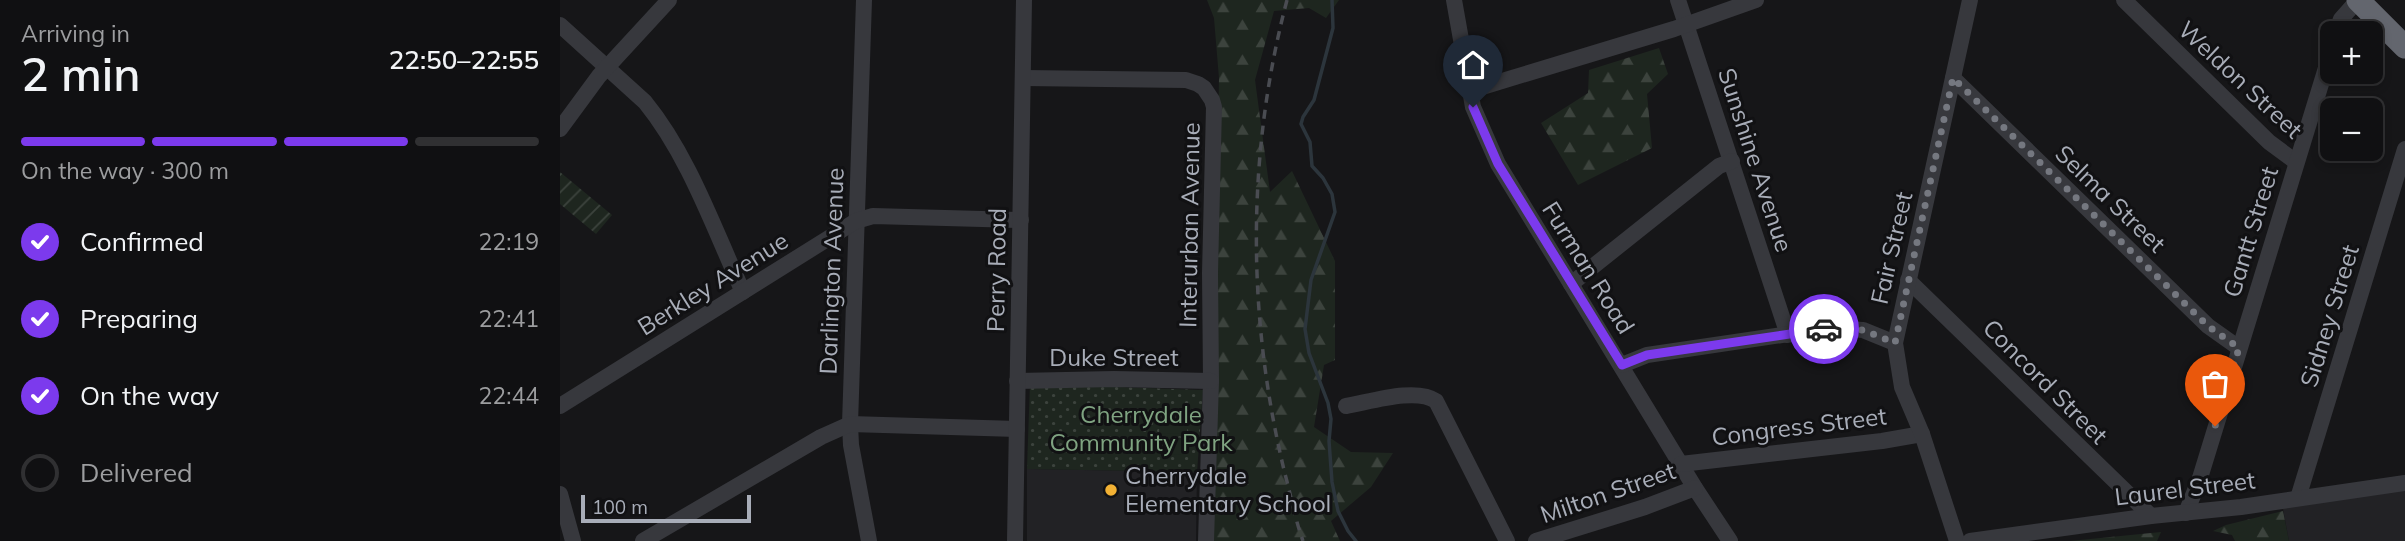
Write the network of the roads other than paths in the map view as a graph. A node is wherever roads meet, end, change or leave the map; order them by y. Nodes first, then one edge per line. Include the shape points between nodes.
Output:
1 (669, 0) edge
2 (864, 0) edge
3 (1024, 0) edge
4 (1454, 0) edge
5 (1678, 0) edge
6 (1756, 0) edge
7 (1970, 0) edge
8 (2124, 0) edge
9 (2358, 0) edge
10 (2340, 21) edge
11 (1686, 24) junction
12 (560, 25) edge
13 (2405, 47) edge
14 (607, 67) junction
15 (1023, 78) junction
16 (1953, 78) junction
17 (2321, 84) edge
18 (1469, 91) junction
19 (560, 129) edge
20 (2405, 149) edge
21 (1731, 161) junction
22 (2296, 162) junction
23 (1021, 220) junction
24 (856, 221) junction
25 (1908, 280) junction
26 (1570, 284) junction
27 (743, 292) junction
28 (1788, 335) junction
29 (1895, 343) junction
30 (2239, 348) junction
31 (1622, 365) junction
32 (1017, 381) junction
33 (1211, 381) junction
34 (560, 406) edge
35 (1346, 406) dead end
36 (850, 424) junction
37 (1017, 429) junction
38 (1922, 434) junction
39 (1681, 464) junction
40 (2405, 483) edge
41 (1695, 488) junction
42 (560, 494) edge
43 (2298, 498) junction
44 (2186, 513) junction
45 (2151, 516) junction
46 (573, 541) edge
47 (643, 541) edge
48 (869, 541) edge
49 (1015, 541) edge
50 (1206, 541) edge
51 (1507, 541) edge
52 (1536, 541) edge
53 (1730, 541) edge
54 (1957, 541) edge
55 (1970, 541) edge

1 - 14 street
2 - 24 street, Darlington Avenue
3 - 15 street, Perry Road
4 - 18 street, Furman Road
5 - 11 street, Sunshine Avenue
6 - 11 street
7 - 16 street, Fair Street
8 - 22 street, Weldon Street via 2269,142
9 - 10 street
9 - 13 highway
11 - 18 street
11 - 21 street, Sunshine Avenue
12 - 14 street
14 - 19 street
14 - 27 street via 645,102 666,131
15 - 23 street, Perry Road
15 - 33 street, Interurban Avenue via 1186,80 1198,83 1209,94 1215,126
16 - 25 street, Fair Street
16 - 30 street, Selma Street via 2208,326
17 - 22 street, Gantt Street
18 - 26 street, Furman Road via 1498,164
20 - 43 street, Sidney Street
21 - 26 street
21 - 28 street, Sunshine Avenue
22 - 30 street, Gantt Street
23 - 24 street, Berkley Avenue via 873,216
23 - 32 street, Perry Road
24 - 27 street, Berkley Avenue
24 - 36 street, Darlington Avenue
25 - 29 street, Fair Street
25 - 45 street, Concord Street
26 - 31 street, Furman Road
27 - 34 street, Berkley Avenue
28 - 29 street via 1842,328 1870,332
28 - 31 street via 1647,355
29 - 38 street, Fair Street via 1902,387
30 - 44 street, Gantt Street
31 - 39 street, Furman Road
32 - 33 street, Duke Street
32 - 37 street, Perry Road
33 - 50 street, Interurban Avenue
35 - 51 street via 1412,395 1436,401
36 - 37 street
36 - 47 street
36 - 48 street, Darlington Avenue
37 - 49 street, Perry Road
38 - 39 street, Congress Street
38 - 54 street, Fair Street
39 - 41 street, Furman Road
40 - 43 street, Laurel Street
41 - 52 street, Milton Street
41 - 53 street, Furman Road
42 - 46 street
43 - 44 street, Laurel Street
44 - 45 street, Laurel Street
45 - 55 street, Laurel Street

